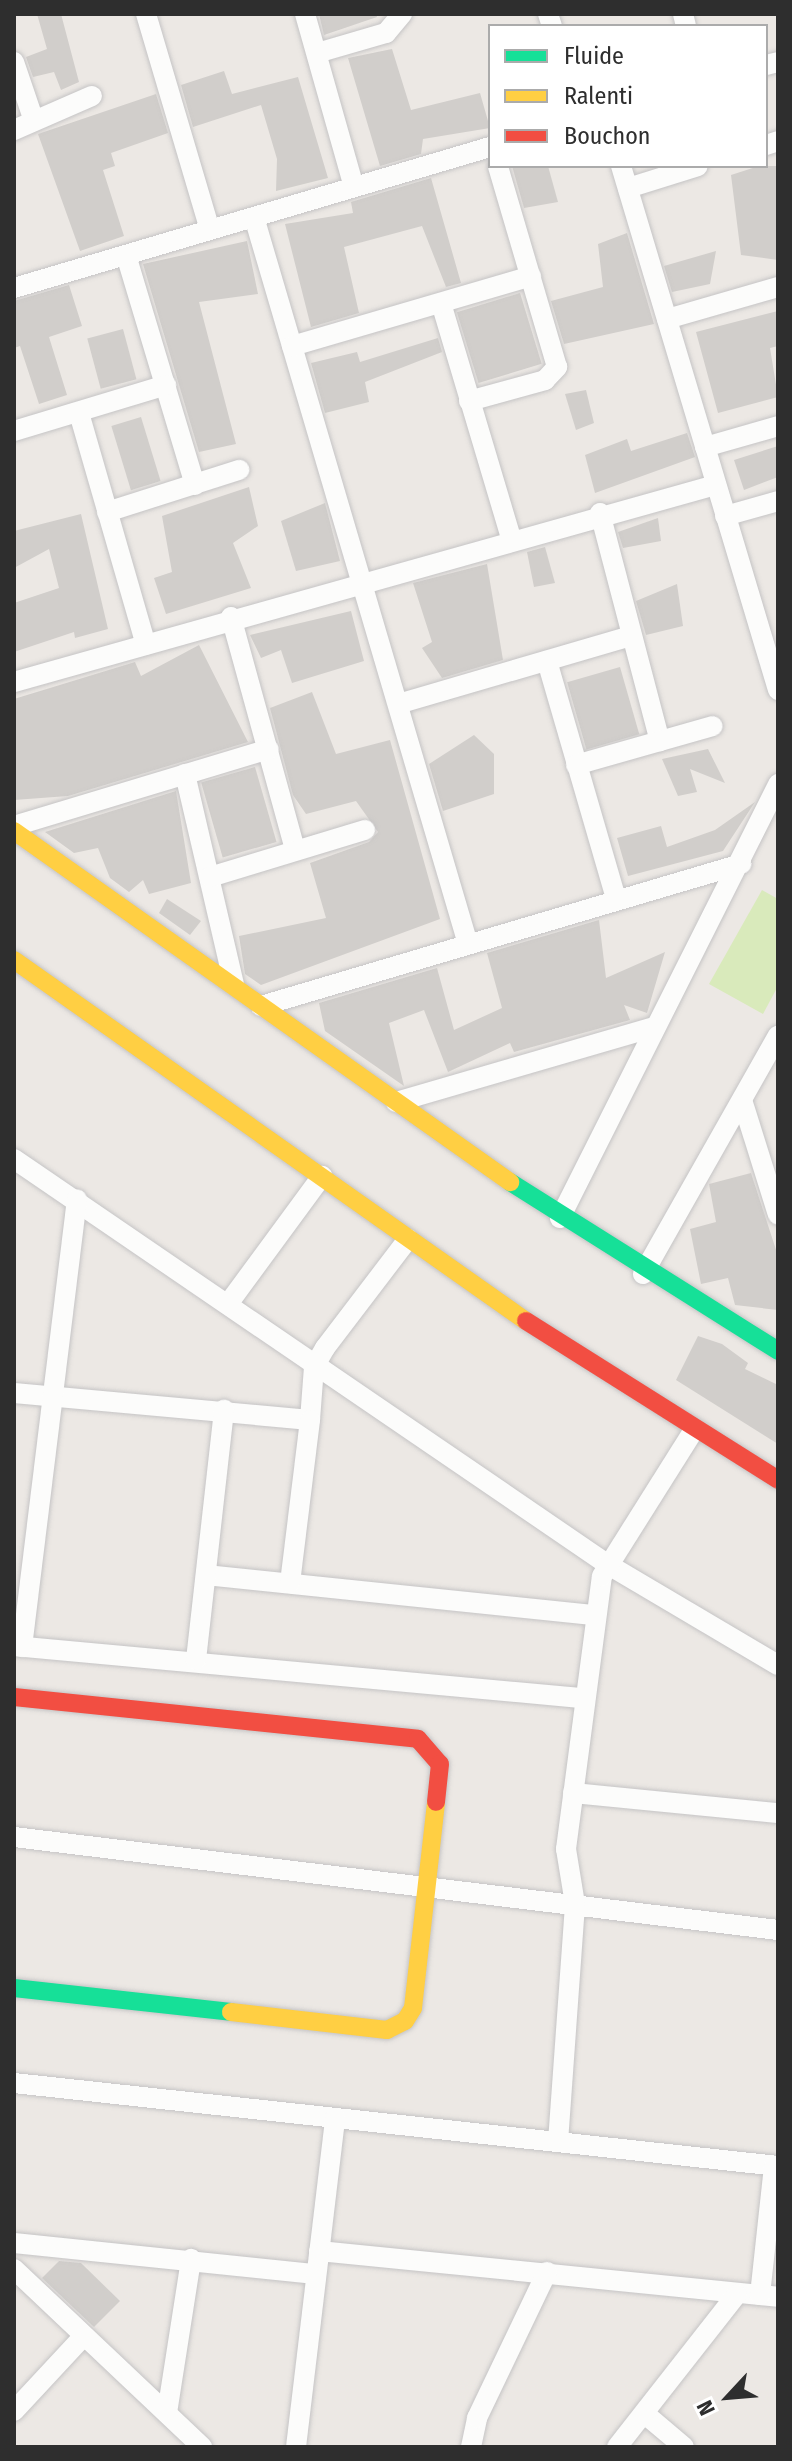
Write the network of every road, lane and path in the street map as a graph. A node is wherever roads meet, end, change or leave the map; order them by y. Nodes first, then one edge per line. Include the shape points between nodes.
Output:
1 (146, 14) edge
2 (305, 14) edge
3 (402, 14) edge
4 (317, 53) junction
5 (14, 62) edge
6 (92, 96) dead end
7 (34, 121) junction
8 (14, 130) edge
9 (488, 148) edge
10 (499, 168) edge
11 (622, 168) edge
12 (692, 168) edge
13 (354, 187) junction
14 (628, 188) junction
15 (254, 217) junction
16 (210, 230) junction
17 (126, 255) junction
18 (531, 276) junction
19 (778, 287) edge
20 (14, 288) edge
21 (441, 303) junction
22 (667, 319) junction
23 (292, 346) junction
24 (166, 385) junction
25 (469, 401) junction
26 (79, 413) junction
27 (778, 426) edge
28 (14, 431) edge
29 (705, 447) junction
30 (239, 470) dead end
31 (195, 485) junction
32 (716, 485) junction
33 (778, 501) edge
34 (107, 512) junction
35 (600, 513) junction
36 (725, 516) junction
37 (511, 538) junction
38 (358, 581) junction
39 (231, 617) junction
40 (631, 636) junction
41 (146, 645) junction
42 (771, 647) edge
43 (547, 661) junction
44 (14, 682) edge
45 (778, 690) edge
46 (398, 704) junction
47 (713, 726) dead end
48 (660, 741) junction
49 (269, 749) junction
50 (576, 765) junction
51 (185, 774) junction
52 (778, 784) edge
53 (773, 817) edge
54 (14, 828) edge
55 (365, 830) dead end
56 (295, 850) junction
57 (741, 864) junction
58 (210, 877) junction
59 (616, 899) junction
60 (468, 944) junction
61 (18, 970) edge
62 (234, 984) junction
63 (261, 1006) junction
64 (654, 1027) junction
65 (778, 1035) edge
66 (769, 1070) edge
67 (396, 1102) junction
68 (743, 1103) junction
69 (14, 1159) edge
70 (322, 1176) junction
71 (77, 1199) junction
72 (777, 1208) edge
73 (560, 1218) junction
74 (408, 1239) junction
75 (643, 1274) junction
76 (228, 1304) junction
77 (778, 1351) edge
78 (314, 1367) junction
79 (14, 1393) edge
80 (55, 1397) junction
81 (224, 1410) junction
82 (310, 1420) junction
83 (694, 1430) junction
84 (778, 1480) edge
85 (607, 1564) junction
86 (206, 1575) junction
87 (290, 1583) junction
88 (595, 1615) junction
89 (18, 1647) edge
90 (196, 1660) junction
91 (778, 1665) edge
92 (14, 1697) edge
93 (581, 1698) junction
94 (573, 1793) junction
95 (778, 1813) edge
96 (14, 1837) edge
97 (424, 1886) junction
98 (575, 1904) junction
99 (778, 1930) edge
100 (14, 1988) edge
101 (14, 2083) edge
102 (335, 2118) junction
103 (558, 2142) junction
104 (776, 2166) edge
105 (14, 2243) edge
106 (319, 2251) junction
107 (191, 2259) junction
108 (14, 2269) edge
109 (547, 2272) junction
110 (315, 2274) junction
111 (737, 2294) junction
112 (769, 2296) edge
113 (81, 2339) junction
114 (14, 2411) edge
115 (167, 2413) junction
116 (645, 2414) junction
117 (196, 2445) edge
118 (296, 2447) edge
119 (471, 2447) edge
120 (617, 2447) edge
121 (684, 2447) edge

1 - 16 street
2 - 4 street
3 - 4 street via 386,33
4 - 13 street
5 - 7 street
6 - 7 street
7 - 8 street
9 - 13 street
10 - 18 street
11 - 14 street
12 - 14 street
13 - 15 street
14 - 22 street
15 - 16 street
15 - 23 street
16 - 17 street
17 - 20 street
17 - 24 street
18 - 21 street
18 - 25 street via 555,374
19 - 22 street
21 - 23 street
21 - 25 street
22 - 29 street
23 - 38 street
24 - 26 street
24 - 31 street
25 - 37 street
26 - 28 street
26 - 34 street
27 - 29 street
29 - 32 street
30 - 31 street
31 - 34 street
32 - 35 street
32 - 36 street
33 - 36 street
34 - 41 street
35 - 37 street
35 - 40 street
36 - 42 street
37 - 38 street
38 - 39 street
38 - 46 street
39 - 41 street
39 - 49 street
40 - 43 street
40 - 48 street
41 - 44 street
42 - 45 street
43 - 46 street
43 - 50 street
46 - 60 street
47 - 48 street
48 - 50 street
49 - 51 street
49 - 56 street
50 - 59 street
51 - 54 street
51 - 58 street
52 - 53 street
53 - 57 street
54 - 62 street
55 - 56 street
56 - 58 street
57 - 59 street
57 - 64 street
58 - 62 street
59 - 60 street
60 - 63 street
61 - 70 street
62 - 63 street
63 - 67 street
64 - 67 street
64 - 73 street
65 - 66 street
66 - 68 street
67 - 73 street
68 - 72 street
68 - 75 street
69 - 71 street
70 - 74 street
70 - 76 street
71 - 76 street
71 - 80 street
73 - 75 street
74 - 78 street
74 - 83 street
75 - 77 street
76 - 78 street
78 - 82 street
78 - 85 street
79 - 80 street
80 - 81 street
80 - 89 street
81 - 82 street
81 - 86 street
82 - 87 street
83 - 84 street
83 - 85 street
85 - 88 street
85 - 91 street
86 - 87 street
86 - 90 street
87 - 88 street
88 - 93 street
89 - 90 street
90 - 93 street
92 - 97 street via 418,1739 440,1764
93 - 94 street
94 - 95 street
94 - 98 street via 565,1870
96 - 97 street
97 - 98 street
97 - 100 street via 413,2008 387,2030
98 - 99 street
98 - 103 street
101 - 102 street
102 - 103 street
102 - 106 street
103 - 104 street
104 - 112 street
105 - 107 street
106 - 109 street
106 - 110 street
107 - 110 street
107 - 115 street
108 - 113 street
109 - 111 street
109 - 119 street via 477,2418
110 - 118 street
111 - 112 street
111 - 116 street
113 - 114 street
113 - 115 street
115 - 117 street
116 - 120 street
116 - 121 street

